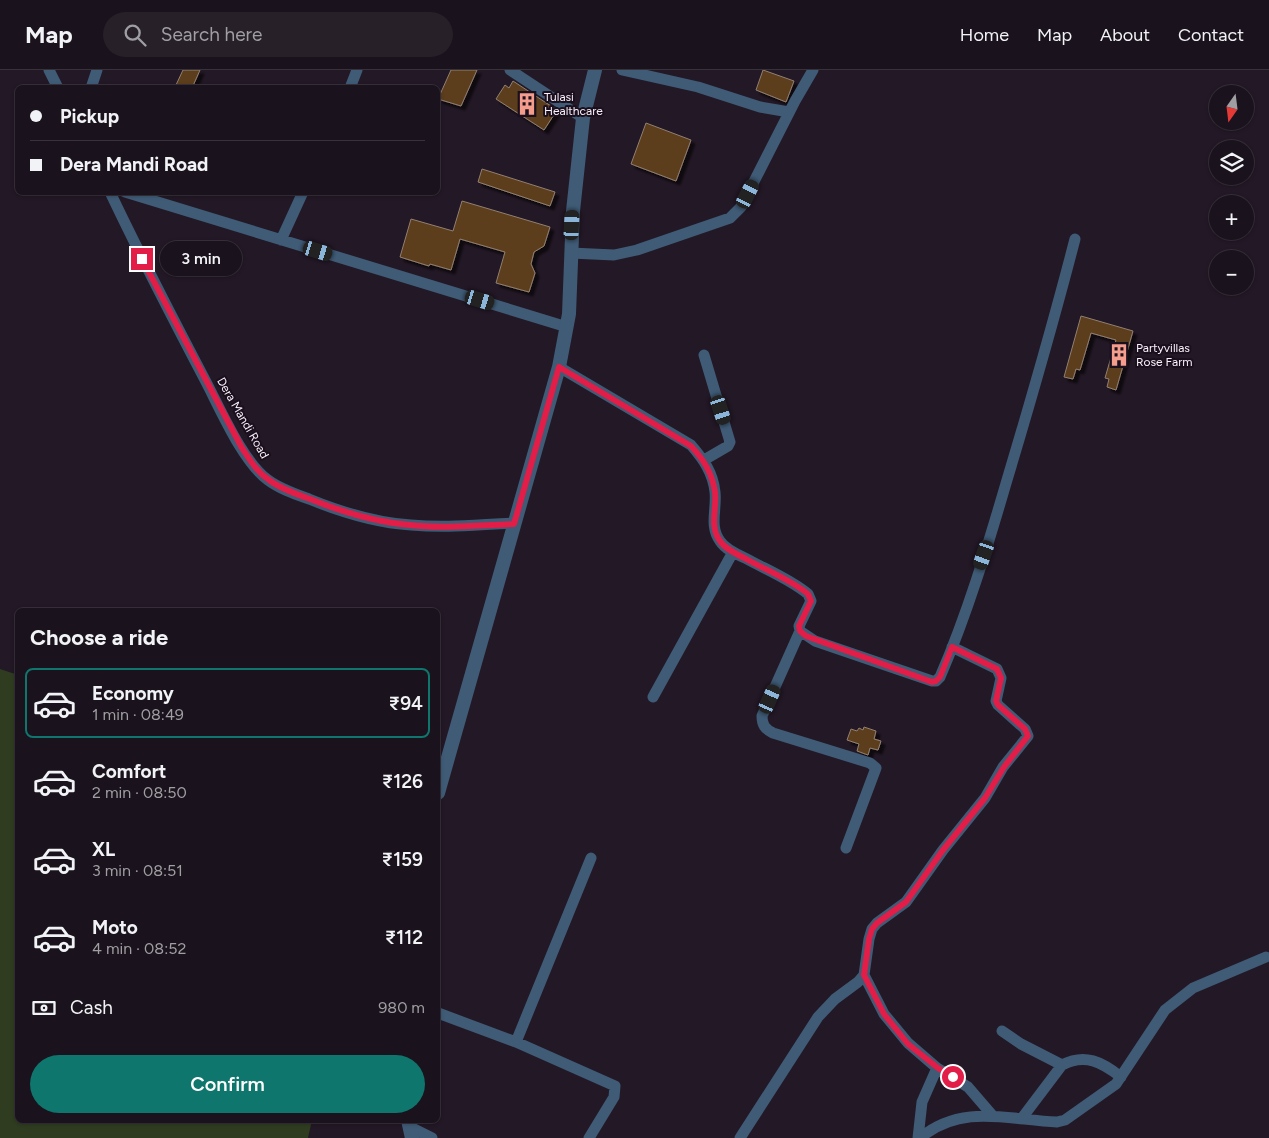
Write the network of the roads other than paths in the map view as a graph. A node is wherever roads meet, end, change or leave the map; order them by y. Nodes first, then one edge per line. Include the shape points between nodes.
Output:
1 (49, 70) edge
2 (97, 70) edge
3 (357, 70) edge
4 (510, 70) edge
5 (595, 70) edge
6 (622, 70) edge
7 (813, 70) edge
8 (56, 85) edge
9 (92, 85) edge
10 (351, 85) edge
11 (789, 112) junction
12 (583, 118) junction
13 (111, 195) edge
14 (136, 195) edge
15 (302, 195) edge
16 (1076, 239) dead end
17 (281, 240) junction
18 (571, 254) junction
19 (567, 327) junction
20 (704, 354) dead end
21 (559, 367) junction
22 (704, 460) junction
23 (514, 524) junction
24 (733, 552) junction
25 (800, 631) junction
26 (952, 647) junction
27 (653, 696) dead end
28 (440, 786) edge
29 (846, 848) dead end
30 (591, 858) dead end
31 (1266, 957) dead end
32 (864, 975) junction
33 (440, 1014) edge
34 (1002, 1031) dead end
35 (516, 1042) junction
36 (1062, 1065) junction
37 (938, 1068) junction
38 (1121, 1076) junction
39 (993, 1116) junction
40 (1022, 1118) junction
41 (410, 1128) edge
42 (432, 1138) edge
43 (589, 1138) edge
44 (740, 1138) edge
45 (919, 1138) edge

1 - 8 street
2 - 9 street
3 - 10 street
4 - 12 street
5 - 12 street
6 - 11 street
7 - 11 street
11 - 18 street via 741,207 730,218 637,250 614,255
12 - 18 street
13 - 23 street, Dera Mandi Road via 234,434 256,469 268,480 332,508 370,518 411,525
14 - 17 street
15 - 17 street
16 - 26 street via 991,536
17 - 19 street
18 - 19 street
19 - 21 street
20 - 22 street via 730,442
21 - 22 street via 691,446
21 - 23 street
22 - 24 street via 715,493 715,531 720,542
23 - 28 street
24 - 25 street via 808,594 811,601 799,626
24 - 27 street
25 - 26 street via 815,641 932,682 940,677
25 - 29 street via 762,722 765,729 773,733 870,763 876,768
26 - 32 street via 997,669 1001,678 996,701 1025,729 1028,736 906,902 872,929
30 - 35 street
31 - 38 street via 1193,988 1178,999 1165,1010
32 - 37 street via 884,1014 908,1044
32 - 44 street via 818,1017
33 - 35 street
34 - 36 street
35 - 43 street via 615,1086 614,1097
36 - 38 street via 1078,1059 1091,1060
36 - 40 street
37 - 39 street via 968,1087
37 - 45 street via 922,1102
38 - 40 street via 1116,1084 1065,1120 1050,1122
39 - 40 street
39 - 45 street via 955,1120 934,1127
41 - 42 street

